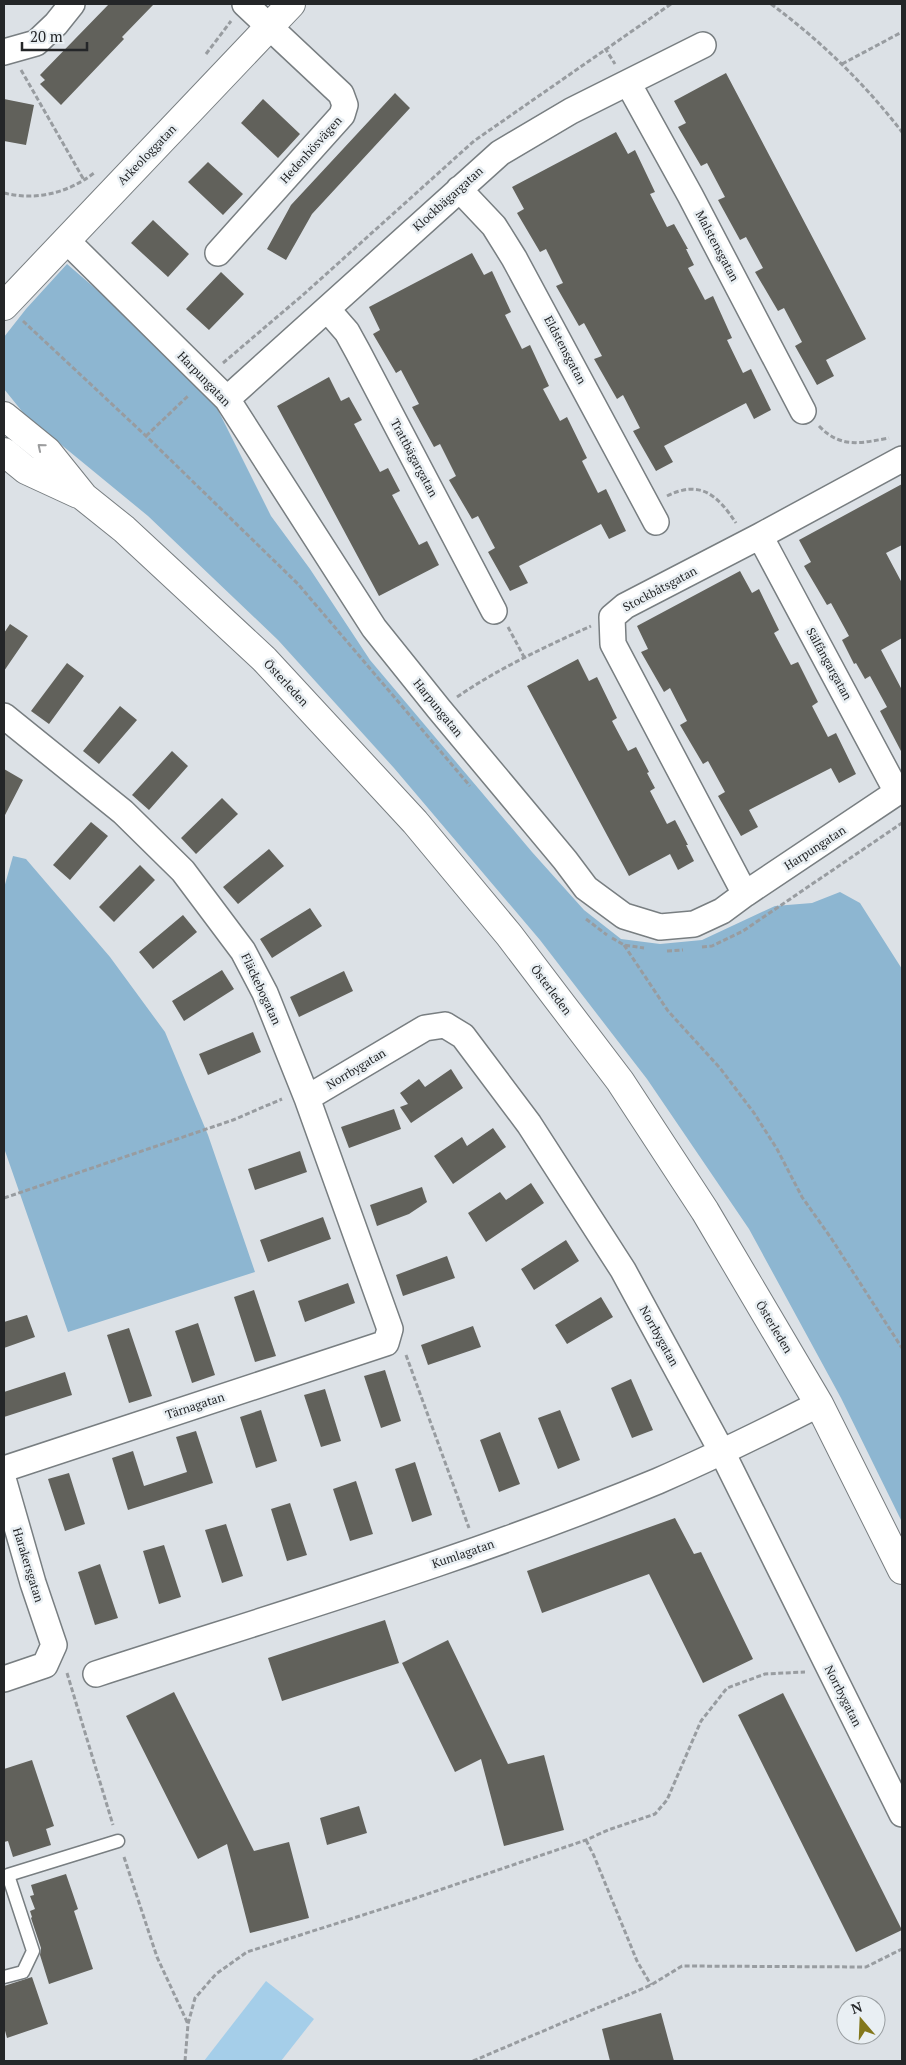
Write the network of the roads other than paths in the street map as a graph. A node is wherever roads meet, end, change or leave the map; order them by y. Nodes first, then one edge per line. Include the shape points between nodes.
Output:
1 (72, 4) edge
2 (245, 4) edge
3 (290, 4) edge
4 (269, 27) junction
5 (703, 45) dead end
6 (12, 61) edge
7 (628, 83) junction
8 (459, 189) junction
9 (66, 240) junction
10 (218, 253) dead end
11 (327, 309) junction
12 (11, 311) edge
13 (227, 399) junction
14 (803, 411) road end
15 (4, 416) edge
16 (898, 448) edge
17 (4, 452) edge
18 (84, 497) junction
19 (652, 514) road end
20 (760, 536) junction
21 (494, 611) road end
22 (4, 716) edge
23 (900, 791) edge
24 (745, 894) junction
25 (307, 1098) junction
26 (386, 1343) joint
27 (819, 1404) junction
28 (722, 1452) junction
29 (4, 1468) edge
30 (4, 1482) edge
31 (902, 1570) edge
32 (96, 1674) dead end
33 (4, 1679) edge
34 (902, 1814) edge
35 (118, 1840) dead end
36 (4, 1862) edge
37 (6, 1876) edge
38 (4, 1977) edge

1 - 6 street via 56,24
2 - 4 street
3 - 4 main road, Arkeologgatan
4 - 9 main road, Arkeologgatan
4 - 10 street, Hedenhösvägen via 341,94 345,106 342,115
5 - 7 street, Klockbägargatan
7 - 8 street, Klockbägargatan via 500,152
7 - 14 street, Malstensgatan
8 - 11 street, Klockbägargatan
8 - 19 street, Eldstensgatan via 494,226 514,258
9 - 12 main road, Arkeologgatan
9 - 13 street, Harpungatan
11 - 13 street, Klockbägargatan
11 - 21 street, Trattbägargatan via 347,332
13 - 24 street, Harpungatan via 374,628 586,888 624,916 660,927 694,924 722,911
18 -> 15 main road, Österleden via 47,451
16 - 20 street, Stockbåtsgatan
17 - 18 main road, Österleden via 26,470
18 - 27 main road, Österleden via 124,529 264,659 415,822 509,935 620,1081 705,1211
20 - 23 street, Sälfångargatan
20 - 24 street, Stockbåtsgatan via 625,606 612,617 613,644
22 - 25 street, Fläckebogatan via 122,812 183,871 244,951 265,993
23 - 24 street, Harpungatan
25 - 26 street, Fläckebogatan via 390,1329
25 - 28 street, Norrbygatan via 425,1028 445,1025 463,1036 529,1124 623,1270
26 - 29 street, Tärnagatan
27 - 28 street, Kumlagatan
27 - 31 main road, Österleden
28 - 32 street, Kumlagatan via 657,1481 477,1550
28 - 34 street, Norrbygatan
30 - 33 street, Harakersgatan via 53,1647 45,1665
35 - 37 lane
36 - 37 lane
37 - 38 lane via 33,1951 23,1972

